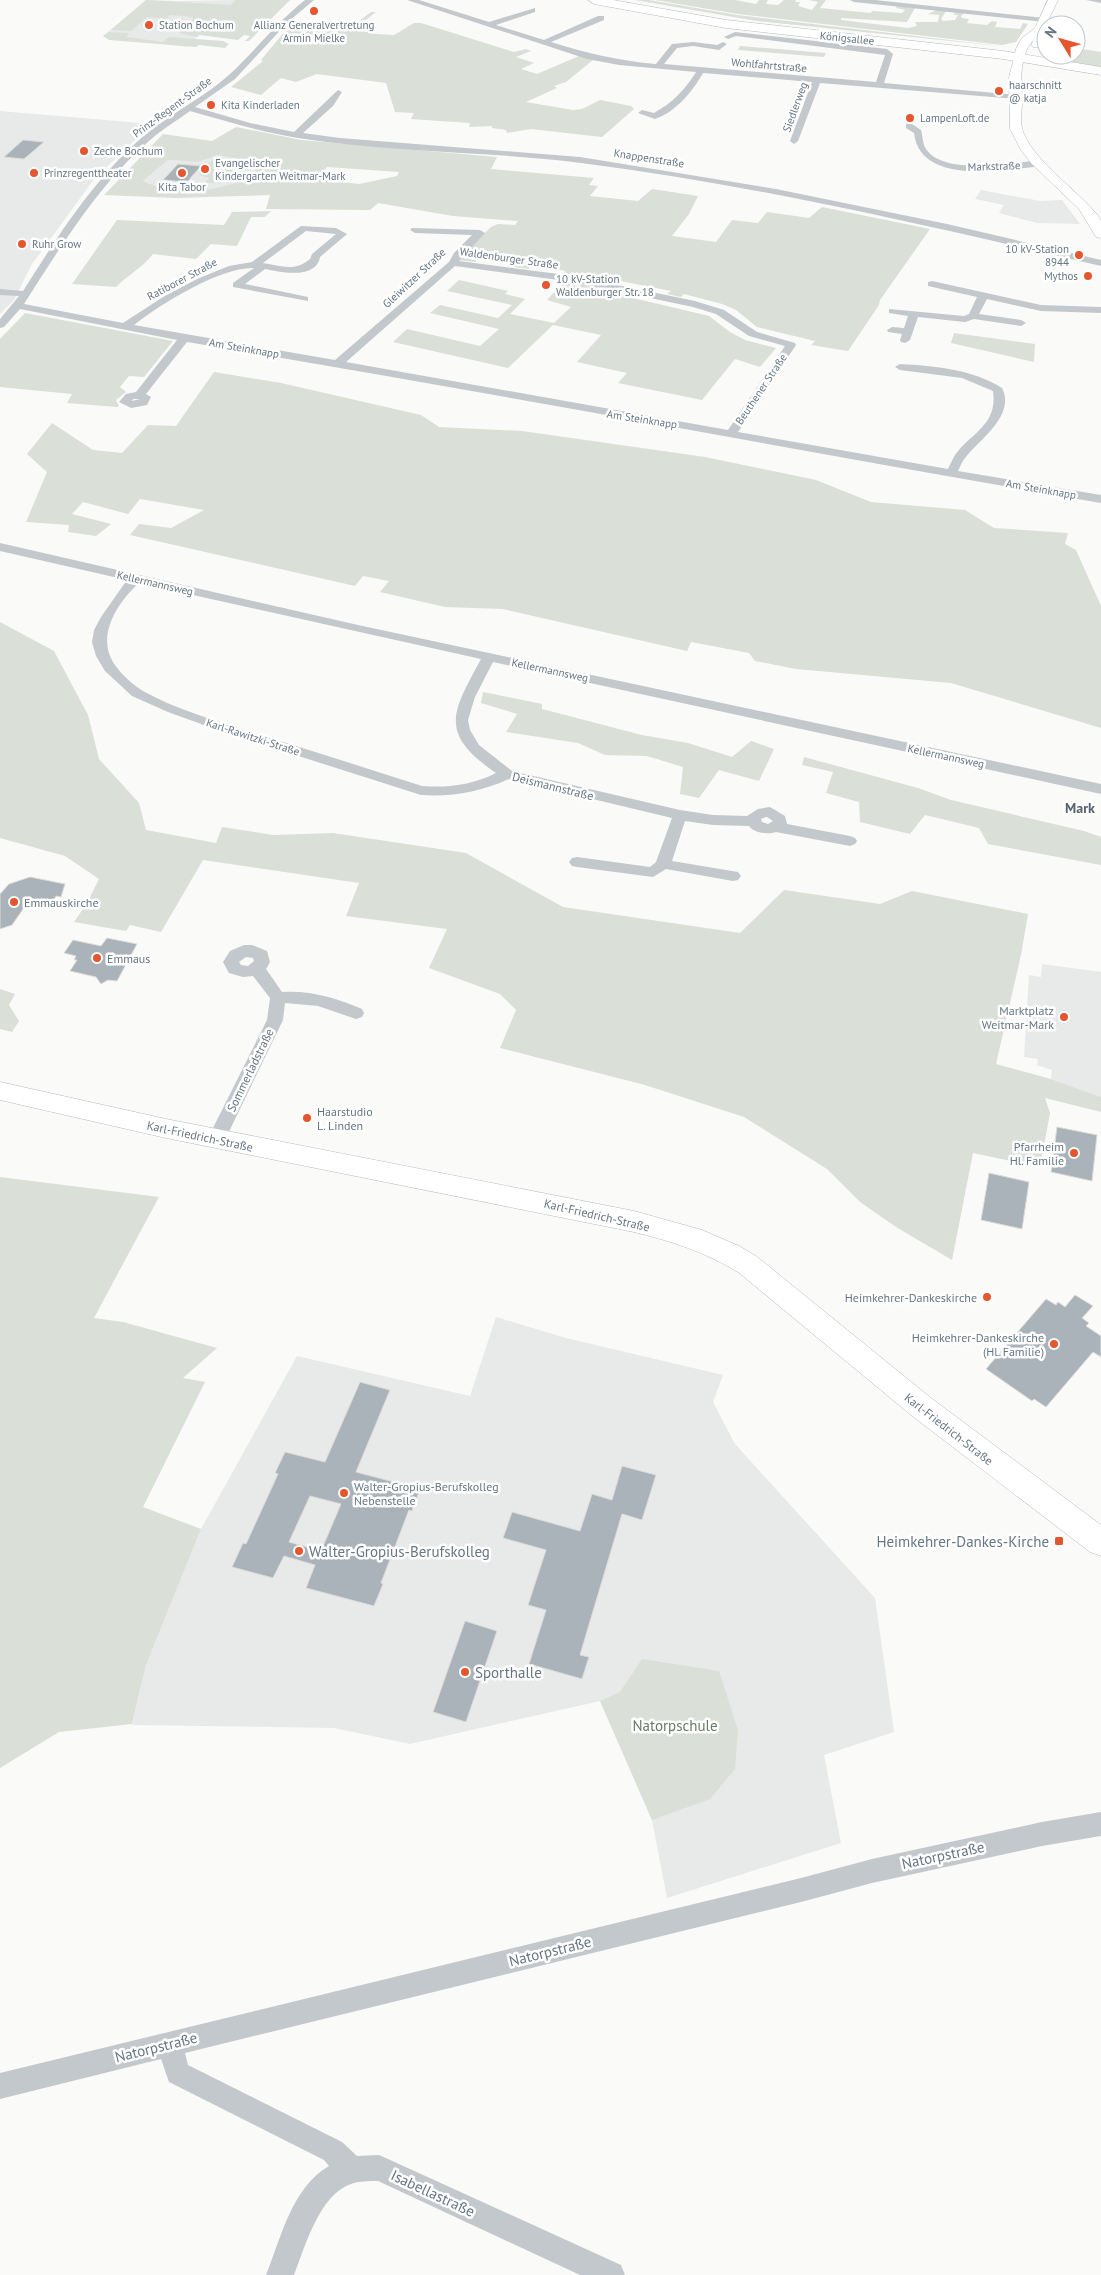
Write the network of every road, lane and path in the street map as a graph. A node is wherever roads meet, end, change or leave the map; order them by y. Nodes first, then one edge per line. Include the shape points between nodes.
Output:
1 (310, 0) edge
2 (411, 0) edge
3 (594, 0) edge
4 (626, 0) edge
5 (854, 0) edge
6 (1053, 0) edge
7 (1090, 0) edge
8 (1101, 1) edge
9 (532, 10) dead end
10 (1046, 15) edge
11 (601, 18) dead end
12 (491, 24) junction
13 (1036, 24) edge
14 (1036, 31) edge
15 (728, 36) dead end
16 (545, 42) junction
17 (723, 44) dead end
18 (1019, 54) junction
19 (1036, 56) edge
20 (1086, 61) edge
21 (1101, 63) edge
22 (1036, 65) edge
23 (1080, 65) edge
24 (658, 66) junction
25 (701, 70) junction
26 (1101, 70) edge
27 (817, 80) junction
28 (879, 85) junction
29 (338, 92) dead end
30 (1017, 97) junction
31 (189, 108) junction
32 (642, 113) dead end
33 (909, 126) dead end
34 (296, 135) junction
35 (794, 141) dead end
36 (1040, 163) junction
37 (1098, 220) edge
38 (415, 230) dead end
39 (1101, 234) edge
40 (452, 263) junction
41 (1101, 263) edge
42 (259, 265) junction
43 (932, 284) dead end
44 (0, 292) edge
45 (26, 294) junction
46 (985, 296) junction
47 (304, 299) dead end
48 (18, 306) junction
49 (893, 310) dead end
50 (1101, 310) edge
51 (914, 313) junction
52 (973, 316) junction
53 (1021, 322) dead end
54 (0, 325) edge
55 (126, 326) junction
56 (892, 330) dead end
57 (184, 338) junction
58 (791, 345) joint
59 (337, 364) junction
60 (900, 367) dead end
61 (139, 395) dead end
62 (730, 434) junction
63 (951, 474) junction
64 (1101, 499) edge
65 (0, 547) edge
66 (137, 578) junction
67 (489, 657) junction
68 (507, 774) junction
69 (1101, 789) edge
70 (680, 816) junction
71 (850, 841) dead end
72 (578, 862) dead end
73 (663, 864) junction
74 (733, 876) dead end
75 (256, 969) dead end
76 (278, 998) junction
77 (356, 1012) dead end
78 (0, 1091) edge
79 (216, 1140) junction
80 (1101, 1542) edge
81 (1101, 1824) edge
82 (170, 2045) junction
83 (0, 2086) edge
84 (352, 2170) junction
85 (280, 2275) edge
86 (612, 2275) edge

1 - 31 street, Prinz-Regent-Straße via 286,19 232,77
2 - 12 street, Wohlfahrtstraße
3 - 18 main road, Königsallee via 751,28
4 - 18 main road, Königsallee via 756,22
5 - 13 street
6 - 10 main road
7 - 8 street
9 - 12 street
11 - 16 street
12 - 16 street, Wohlfahrtstraße
14 - 18 main road
15 - 28 street via 735,34 884,51 889,54
16 - 24 street, Wohlfahrtstraße via 597,59
17 - 24 street, Wohlfahrtstraße via 720,48 693,44 675,46
18 - 19 main road, Königsallee
18 - 30 main road, Markstraße via 1014,81
20 - 21 main road, Königsallee
22 - 30 main road
23 - 26 main road, Königsallee
24 - 25 street, Wohlfahrtstraße
25 - 27 street, Wohlfahrtstraße
25 - 32 street via 689,90 661,113 656,116
27 - 28 street, Wohlfahrtstraße
27 - 35 street, Siedlerweg
28 - 30 street, Wohlfahrtstraße
29 - 34 street via 330,104
30 - 36 main road, Markstraße via 1015,126 1018,135
31 - 34 street, Knappenstraße
31 - 45 street, Prinz-Regent-Straße via 146,139 103,183 61,238
33 - 36 street, Markstraße via 918,132 922,149 936,161 983,168
34 - 41 street, Knappenstraße via 610,164 789,194
36 - 37 main road, Markstraße
37 - 39 main road, Markstraße
38 - 40 street, Gleiwitzer Straße via 480,233
40 - 58 street, Waldenburger Straße via 574,279 695,304 720,312 752,334
40 - 59 street, Gleiwitzer Straße
42 - 42 street, Ratiborer Straße via 292,272 304,269 342,234 304,228
42 - 47 street, Ratiborer Straße via 237,284
42 - 55 street, Ratiborer Straße via 213,274
43 - 46 street
44 - 45 street
45 - 48 street, Prinz-Regent-Straße
46 - 50 street via 1041,308
46 - 52 street
48 - 54 street, Prinz-Regent-Straße
48 - 55 street, Am Steinknapp
49 - 51 street
51 - 52 street via 958,319
51 - 56 street via 906,336
52 - 53 street
55 - 57 street, Am Steinknapp
57 - 59 street, Am Steinknapp
57 - 61 street
58 - 62 street, Beuthener Straße
59 - 62 street, Am Steinknapp
60 - 63 street via 958,375 984,382 998,390 1000,403 990,425 960,456
62 - 63 street, Am Steinknapp
63 - 64 street, Am Steinknapp
65 - 66 street, Kellermannsweg
66 - 67 street, Kellermannsweg
66 - 68 street, Karl-Rawitzki-Straße via 106,617 99,642 110,668 137,693 228,729 422,790 444,793 465,790
67 - 68 street, Deismannstraße via 462,712 462,724 472,745
67 - 69 street, Kellermannsweg
68 - 70 street, Deismannstraße
70 - 71 street, Deismannstraße via 753,822 757,814 770,812 780,819 776,827
70 - 73 street
72 - 73 street via 653,872
73 - 74 street
75 - 76 street
76 - 77 street via 333,1002
76 - 79 street, Sommerladstraße via 275,1020
78 - 79 main road, Karl-Friedrich-Straße
79 - 80 main road, Karl-Friedrich-Straße via 500,1193 621,1219 718,1247 747,1264 928,1414
81 - 82 street, Natorpstraße via 1068,1828 861,1872 801,1890
82 - 83 street, Natorpstraße
82 - 84 street via 178,2073 333,2151
84 - 85 street via 334,2179 308,2207
84 - 86 street, Isabellastraße via 379,2168

